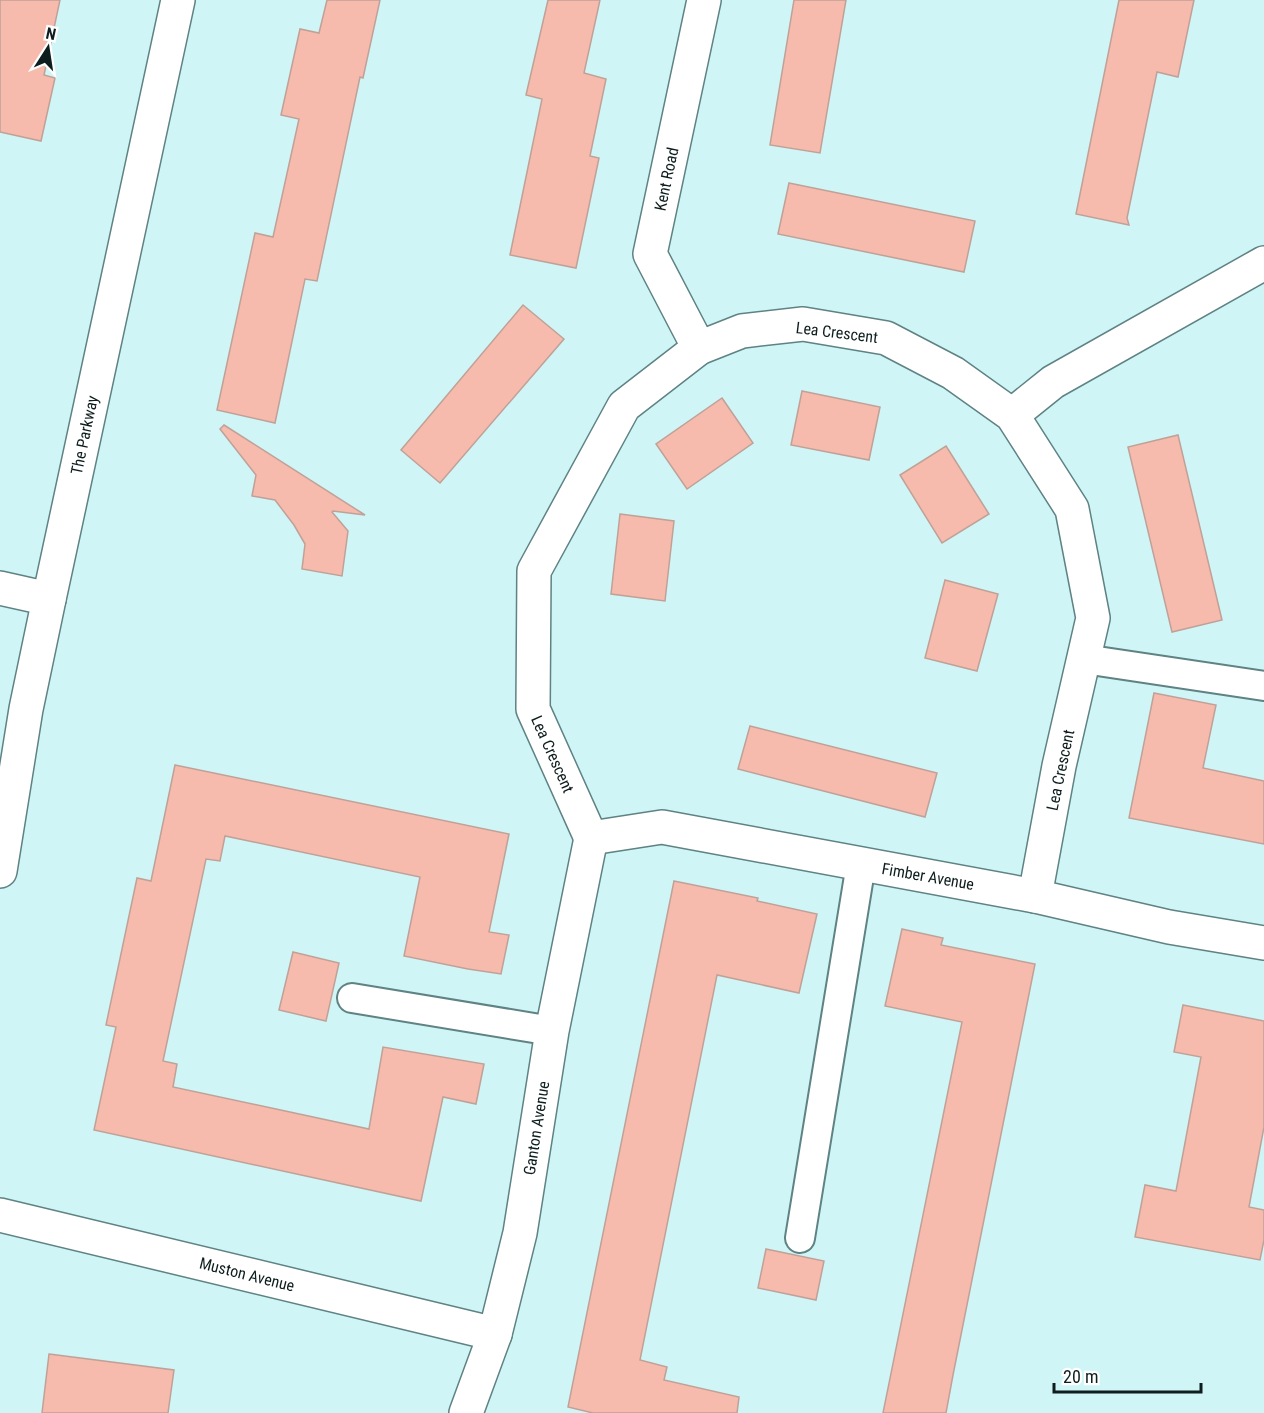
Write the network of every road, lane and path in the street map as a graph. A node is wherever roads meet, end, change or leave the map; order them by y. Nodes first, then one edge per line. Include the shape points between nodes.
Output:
1 (178, 0) edge
2 (704, 0) edge
3 (1264, 263) edge
4 (699, 348) junction
5 (1012, 415) junction
6 (0, 588) edge
7 (48, 599) junction
8 (1084, 659) junction
9 (1264, 686) edge
10 (591, 838) junction
11 (861, 864) junction
12 (0, 871) edge
13 (1035, 896) junction
14 (1264, 943) edge
15 (352, 998) dead end
16 (552, 1031) junction
17 (0, 1215) edge
18 (800, 1238) dead end
19 (495, 1334) junction
20 (466, 1413) edge

1 - 7 street, The Parkway
2 - 4 street, Kent Road via 650,254
3 - 5 street via 1053,382
4 - 5 street, Lea Crescent via 742,331 803,324 886,338 953,373
4 - 10 street, Lea Crescent via 624,406 534,570 532,709
5 - 8 street, Lea Crescent via 1072,509 1093,618
6 - 7 street
7 - 12 street, The Parkway
8 - 9 lane
8 - 13 street, Lea Crescent
10 - 11 street, Fimber Avenue via 662,827
10 - 16 street, Ganton Avenue
11 - 13 street, Fimber Avenue
11 - 18 lane
13 - 14 street, Fimber Avenue via 1169,927
15 - 16 lane
16 - 19 street, Ganton Avenue via 519,1233
17 - 19 street, Muston Avenue
19 - 20 street, Ganton Avenue

